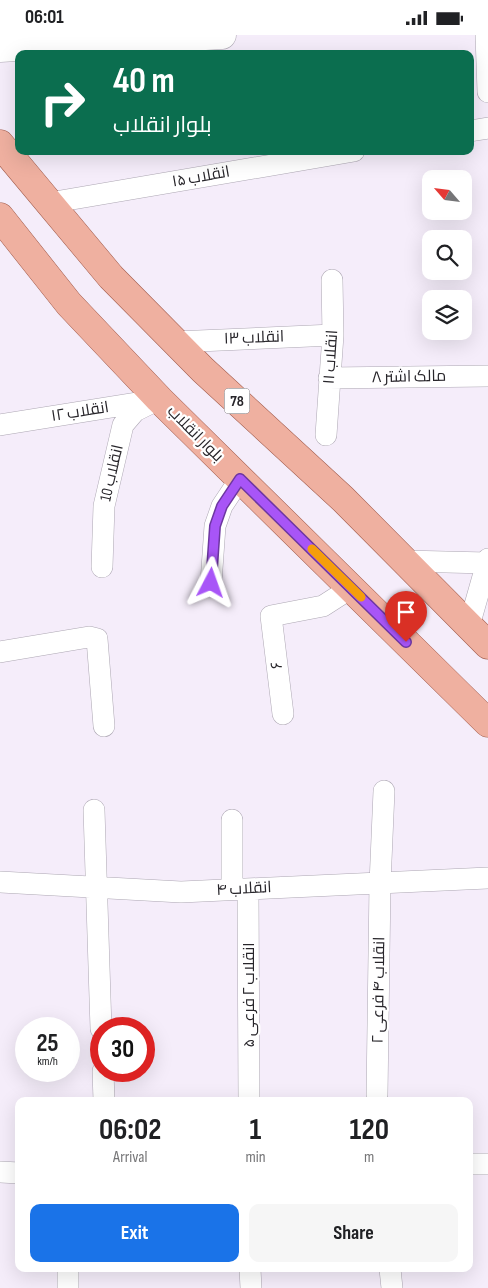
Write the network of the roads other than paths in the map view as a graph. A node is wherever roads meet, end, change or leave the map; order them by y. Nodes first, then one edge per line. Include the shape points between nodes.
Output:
1 (222, 35) edge
2 (486, 35) edge
3 (0, 48) edge
4 (488, 92) edge
5 (488, 128) edge
6 (474, 130) edge
7 (0, 144) edge
8 (331, 155) edge
9 (49, 203) junction
10 (0, 217) edge
11 (332, 280) dead end
12 (333, 335) junction
13 (175, 342) junction
14 (488, 376) edge
15 (329, 378) junction
16 (159, 399) junction
17 (0, 425) edge
18 (326, 435) dead end
19 (240, 479) junction
20 (405, 561) junction
21 (487, 561) edge
22 (102, 567) dead end
23 (211, 583) dead end
24 (351, 588) junction
25 (479, 635) edge
26 (0, 652) edge
27 (283, 714) dead end
28 (488, 723) edge
29 (104, 726) dead end
30 (384, 791) dead end
31 (94, 810) dead end
32 (232, 820) dead end
33 (488, 878) edge
34 (0, 882) edge
35 (380, 884) junction
36 (97, 887) junction
37 (240, 889) junction
38 (101, 1017) edge
39 (103, 1082) edge
40 (377, 1095) dead end
41 (104, 1097) edge
42 (249, 1097) edge
43 (473, 1164) edge
44 (488, 1164) edge
45 (0, 1172) edge
46 (15, 1173) edge
47 (68, 1272) edge
48 (250, 1272) edge
49 (390, 1272) edge
50 (68, 1288) edge
51 (251, 1288) edge
52 (392, 1288) edge

1 - 3 street
2 - 4 street
5 - 6 street
7 - 9 main road, 78
8 - 9 street, انقلاب ۱۵
9 - 13 main road, 78 via 110,277
10 - 16 main road, بلوار انقلاب via 69,304
11 - 12 street, انقلاب ۱۱
12 - 13 street, انقلاب ۱۳
12 - 15 street, انقلاب ۱۱
13 - 20 main road, 78
14 - 15 street, مالک اشتر ۸
15 - 18 street, انقلاب ۱۱
16 - 17 street, انقلاب ۱۲
16 - 19 main road, بلوار انقلاب
16 - 22 street, انقلاب 10 via 135,411 123,425 104,506
19 - 23 street via 222,506 215,526
19 - 24 main road, بلوار انقلاب
20 - 21 street
20 - 25 main road, 78
21 - 25 street
24 - 27 street, ۶ via 322,606 271,616
24 - 28 main road, بلوار انقلاب
26 - 29 street via 89,637 97,639
30 - 35 street, انقلاب ۴ فرعی ۲
31 - 36 street
32 - 37 street, انقلاب ۲ فرعی ۵
33 - 35 street, انقلاب ۴
34 - 36 street, انقلاب ۴
35 - 37 street, انقلاب ۴
35 - 40 street, انقلاب ۴ فرعی ۲
36 - 37 street, انقلاب ۴ via 181,892
36 - 38 street
37 - 42 street, انقلاب ۲ فرعی ۵
39 - 41 street
43 - 44 street
45 - 46 street
47 - 50 street
48 - 51 street
49 - 52 street

